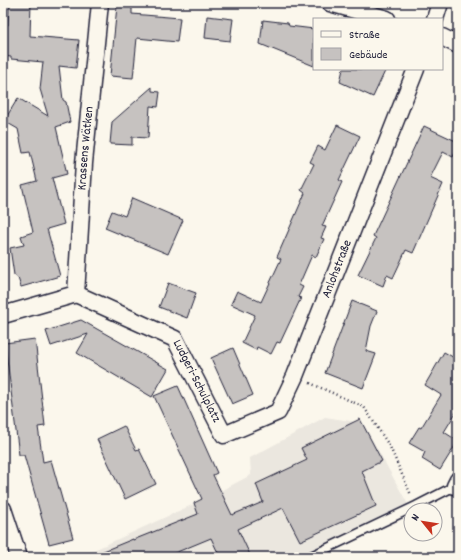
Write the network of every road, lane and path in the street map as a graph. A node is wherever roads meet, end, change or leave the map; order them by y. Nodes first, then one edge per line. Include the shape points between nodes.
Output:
1 (100, 3) edge
2 (330, 3) edge
3 (440, 3) edge
4 (383, 18) edge
5 (435, 18) edge
6 (443, 38) edge
7 (458, 45) edge
8 (416, 70) edge
9 (76, 294) junction
10 (3, 315) edge
11 (295, 376) junction
12 (224, 436) joint
13 (457, 483) edge
14 (414, 502) edge
15 (423, 502) edge
16 (3, 509) edge
17 (403, 512) edge
18 (19, 557) edge
19 (309, 557) edge

1 - 9 street, Krassens Wätken via 84,163
2 - 4 street
3 - 5 street
6 - 7 street
8 - 11 street, Anlohstraße
9 - 10 street
9 - 12 street, Ludgeri-Schulplatz via 175,339
11 - 12 street, Anlohstraße via 278,412
11 - 14 path via 364,406 390,447
13 - 15 lane
16 - 18 street
17 - 19 lane

